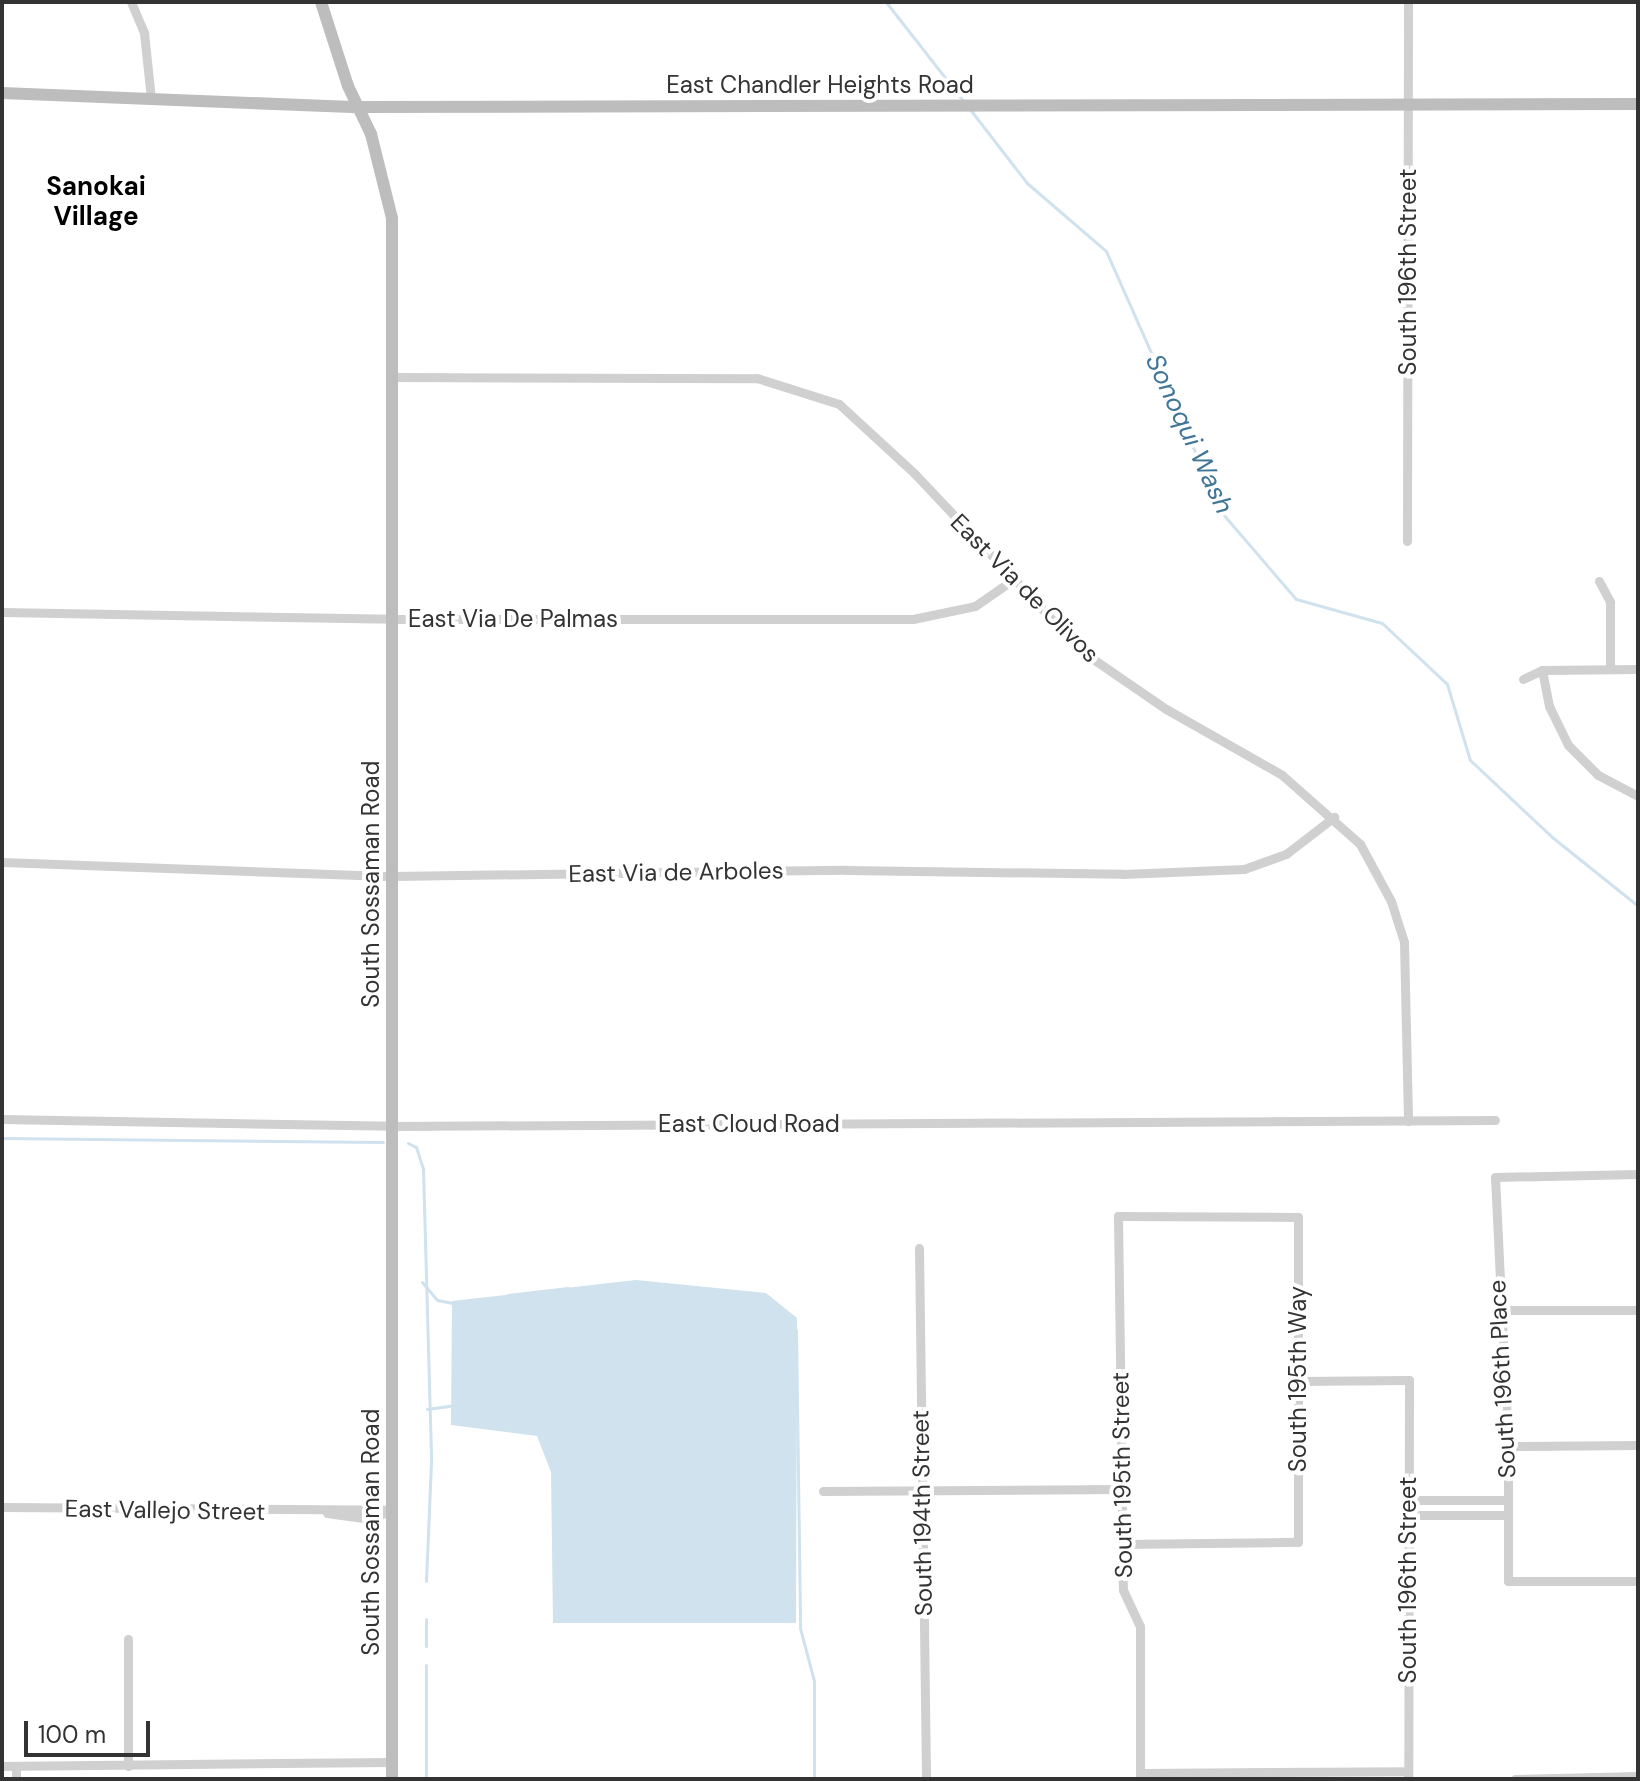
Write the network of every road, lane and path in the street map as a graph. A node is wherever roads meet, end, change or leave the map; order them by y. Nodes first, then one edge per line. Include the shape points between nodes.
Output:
1 (131, 2) edge
2 (321, 2) edge
3 (1408, 2) edge
4 (2, 93) edge
5 (151, 99) junction
6 (1638, 104) edge
7 (1409, 105) junction
8 (358, 107) junction
9 (394, 377) junction
10 (1407, 541) dead end
11 (1014, 579) junction
12 (1599, 581) dead end
13 (2, 612) edge
14 (393, 619) junction
15 (1610, 669) junction
16 (1638, 669) edge
17 (1542, 670) junction
18 (1523, 679) dead end
19 (1638, 796) edge
20 (1334, 817) junction
21 (2, 862) edge
22 (393, 876) junction
23 (2, 1119) edge
24 (1495, 1120) dead end
25 (1408, 1121) junction
26 (393, 1126) junction
27 (1638, 1174) edge
28 (1118, 1216) joint
29 (919, 1248) dead end
30 (1500, 1310) junction
31 (1638, 1310) edge
32 (1298, 1381) junction
33 (1638, 1445) edge
34 (1508, 1446) junction
35 (1122, 1489) junction
36 (922, 1490) junction
37 (823, 1491) dead end
38 (1408, 1500) junction
39 (1478, 1500) junction
40 (1508, 1500) junction
41 (2, 1507) edge
42 (392, 1510) junction
43 (1407, 1515) junction
44 (1478, 1515) junction
45 (1508, 1515) junction
46 (1122, 1544) junction
47 (1638, 1581) edge
48 (128, 1639) dead end
49 (392, 1762) junction
50 (2, 1766) edge
51 (16, 1766) junction
52 (128, 1766) junction
53 (1408, 1775) edge
54 (1140, 1776) edge
55 (1638, 1776) edge
56 (1515, 1778) edge
57 (16, 1779) edge
58 (392, 1779) edge
59 (926, 1779) edge

1 - 5 street via 144,33
2 - 8 main road, South Sossaman Road
3 - 7 street, South 196th Street
4 - 5 main road, East Chandler Heights Road
5 - 8 main road, East Chandler Heights Road
6 - 7 main road, East Chandler Heights Road
7 - 8 main road, East Chandler Heights Road
7 - 10 street, South 196th Street
8 - 9 main road, South Sossaman Road via 391,208
9 - 11 street, East Via de Olivos via 785,382 839,404
9 - 14 main road, South Sossaman Road
11 - 14 street, East Via De Palmas via 975,606 913,619
11 - 20 street, East Via de Olivos via 1083,652 1166,709 1282,775
12 - 15 street via 1610,602
13 - 14 street, East Via De Palmas
14 - 22 main road, South Sossaman Road
15 - 16 street
15 - 17 street
17 - 18 street
17 - 19 street via 1549,706 1568,745 1598,775
20 - 22 street, East Via de Arboles via 1286,854 1244,869
20 - 25 street, East Via de Olivos via 1378,873 1404,942
21 - 22 street, East Via de Arboles
22 - 26 main road, South Sossaman Road
23 - 26 street, East Cloud Road
24 - 25 street, East Cloud Road
25 - 26 street, East Cloud Road
26 - 42 main road, South Sossaman Road
27 - 30 street, South 196th Place via 1495,1177
28 - 32 street, South 195th Way via 1298,1217
28 - 35 street, South 195th Street
29 - 36 street, South 194th Street
30 - 31 street
30 - 34 street, South 196th Place
32 - 38 street, South 196th Street via 1409,1380
32 - 46 street, South 195th Way via 1298,1542
33 - 34 street
34 - 40 street, South 196th Place
35 - 36 street
35 - 46 street, South 195th Street
36 - 37 street
36 - 59 street, South 194th Street
38 - 39 street
38 - 43 street, South 196th Street
39 - 40 street
39 - 44 street
40 - 45 street, South 196th Place
41 - 42 street, East Vallejo Street via 327,1513 371,1519
42 - 49 main road, South Sossaman Road
43 - 44 street
43 - 53 street, South 196th Street
44 - 45 street
45 - 47 street, South 196th Place via 1508,1581
46 - 54 street, South 195th Street via 1123,1590 1140,1626
48 - 52 street
49 - 52 street
49 - 58 main road, South Sossaman Road
50 - 51 street
51 - 52 street
51 - 57 street
53 - 54 street
55 - 56 street

